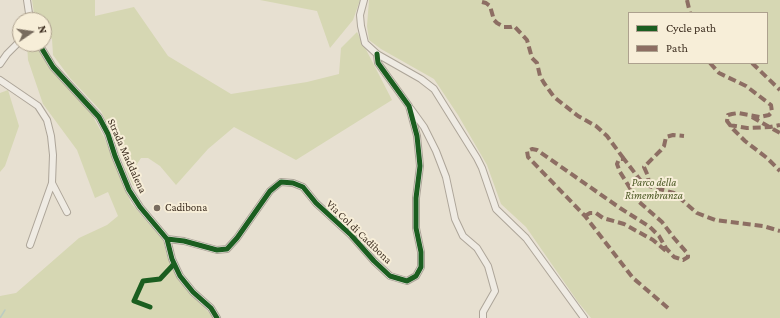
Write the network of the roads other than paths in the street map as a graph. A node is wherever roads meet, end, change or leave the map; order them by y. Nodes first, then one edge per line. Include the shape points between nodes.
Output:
1 (27, 0) edge
2 (364, 0) edge
3 (29, 12) edge
4 (12, 49) edge
5 (44, 52) edge
6 (377, 54) junction
7 (0, 64) edge
8 (0, 80) edge
9 (409, 106) junction
10 (52, 183) junction
11 (67, 212) dead end
12 (167, 239) junction
13 (30, 245) dead end
14 (217, 318) edge
15 (483, 318) edge
16 (584, 318) edge

1 - 3 street
2 - 6 street via 360,15 363,37 368,47
4 - 7 street
5 - 12 street, Strada Maddalena via 53,67 99,117 129,190
6 - 9 street, Via Col di Cadibona via 378,63
6 - 16 street via 434,89 477,158 496,209 530,242
8 - 10 street via 38,106 47,120 53,155
9 - 12 street, Via Col di Cadibona via 417,136 420,166 416,228 421,267 416,276 407,281 390,276 303,187 293,183 281,182 270,191 227,249 216,250
9 - 15 street, Via Col di Cadibona via 424,127 436,151 446,177 455,219 463,236 477,248 488,266 495,292 483,312
10 - 11 street
10 - 13 street
12 - 14 street, Strada Maddalena via 172,260 180,276 211,308

